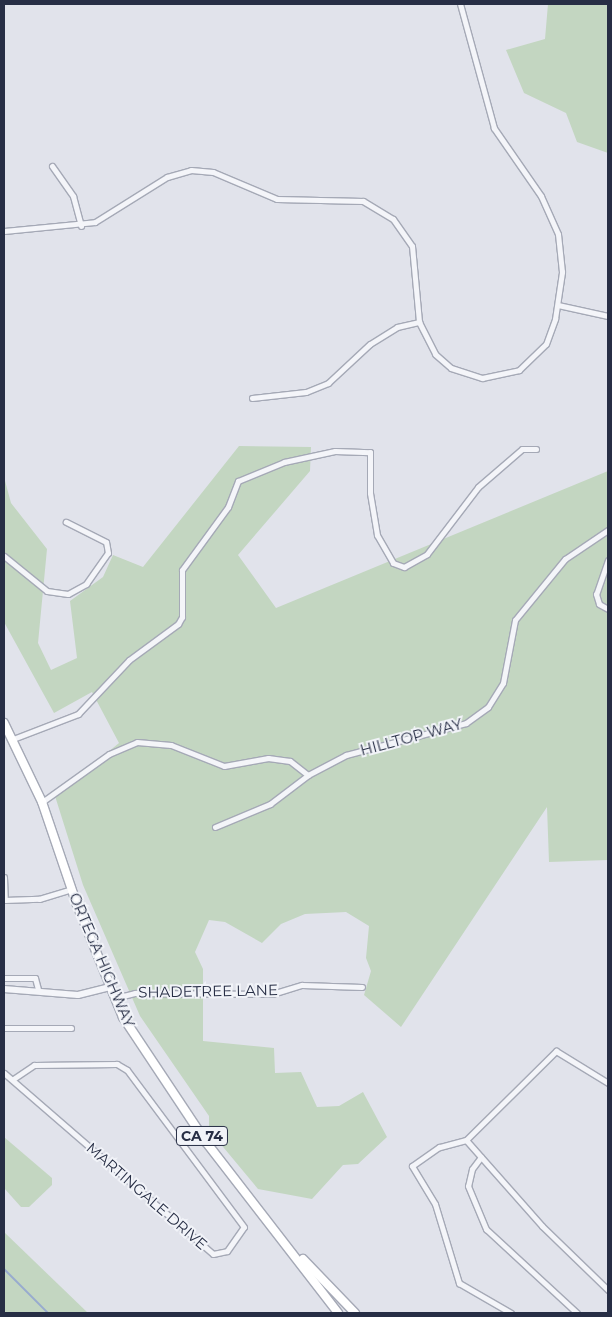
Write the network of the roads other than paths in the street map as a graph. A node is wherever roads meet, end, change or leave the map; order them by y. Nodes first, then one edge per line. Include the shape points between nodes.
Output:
1 (460, 4) edge
2 (52, 166) dead end
3 (81, 226) junction
4 (4, 231) edge
5 (558, 305) junction
6 (608, 316) edge
7 (419, 322) junction
8 (252, 398) dead end
9 (536, 449) dead end
10 (66, 522) dead end
11 (608, 530) edge
12 (4, 556) edge
13 (608, 560) edge
14 (608, 609) edge
15 (4, 723) edge
16 (13, 739) junction
17 (308, 775) junction
18 (42, 802) junction
19 (215, 827) dead end
20 (4, 877) edge
21 (72, 888) junction
22 (4, 900) edge
23 (4, 978) edge
24 (111, 987) junction
25 (362, 987) dead end
26 (4, 989) edge
27 (38, 989) junction
28 (115, 998) junction
29 (4, 1028) edge
30 (71, 1028) dead end
31 (4, 1073) edge
32 (13, 1079) junction
33 (608, 1083) edge
34 (466, 1140) junction
35 (481, 1157) junction
36 (291, 1247) junction
37 (608, 1290) edge
38 (338, 1313) edge
39 (355, 1313) edge
40 (511, 1313) edge
41 (577, 1313) edge

1 - 5 street via 494,128 540,196 558,234 562,272
2 - 3 street via 73,196
3 - 4 street
3 - 7 street via 118,212 167,177 191,170 225,176 277,199 363,201 393,219 412,246
5 - 6 street
5 - 7 street via 546,344 533,360 519,370 495,377 451,368 435,354
7 - 8 street via 397,327 370,344 328,383 306,392
9 - 16 street via 516,453 475,491 427,554 404,567 389,559 377,535 370,493 370,452 335,452 284,462 238,481 228,508 182,570 182,617 178,624 129,660 82,711
10 - 12 street via 106,542 108,553 86,584 68,594 47,591
11 - 17 street, HILLTOP WAY via 565,559 515,620 502,683 488,707 466,723 346,755
13 - 14 street via 596,594 599,604
15 - 16 main road, ORTEGA HIGHWAY / CA 74
16 - 18 main road, ORTEGA HIGHWAY / CA 74
17 - 18 street via 290,761 268,758 224,766 171,745 137,742 109,754
17 - 19 street, HILLTOP WAY via 270,804
18 - 21 main road, ORTEGA HIGHWAY / CA 74
20 - 22 street
21 - 22 street via 40,899
21 - 24 main road, ORTEGA HIGHWAY / CA 74
23 - 27 street via 35,978
24 - 27 street via 78,995
24 - 28 main road, ORTEGA HIGHWAY / CA 74
25 - 28 street, SHADETREE LANE via 302,985 272,994 135,993
26 - 27 street
28 - 36 main road, ORTEGA HIGHWAY / CA 74 via 140,1046 180,1105
29 - 30 street
31 - 32 street, MARTINGALE DRIVE
32 - 32 street, MARTINGALE DRIVE via 34,1065 117,1064 127,1070 244,1227 227,1251 213,1254
33 - 34 street via 556,1051
34 - 35 street
34 - 40 street via 439,1147 412,1166 435,1204 459,1283
35 - 37 street via 542,1226
35 - 41 street via 472,1169 468,1186 486,1229
36 - 38 main road, ORTEGA HIGHWAY / CA 74
36 - 39 main road, ORTEGA HIGHWAY / CA 74

